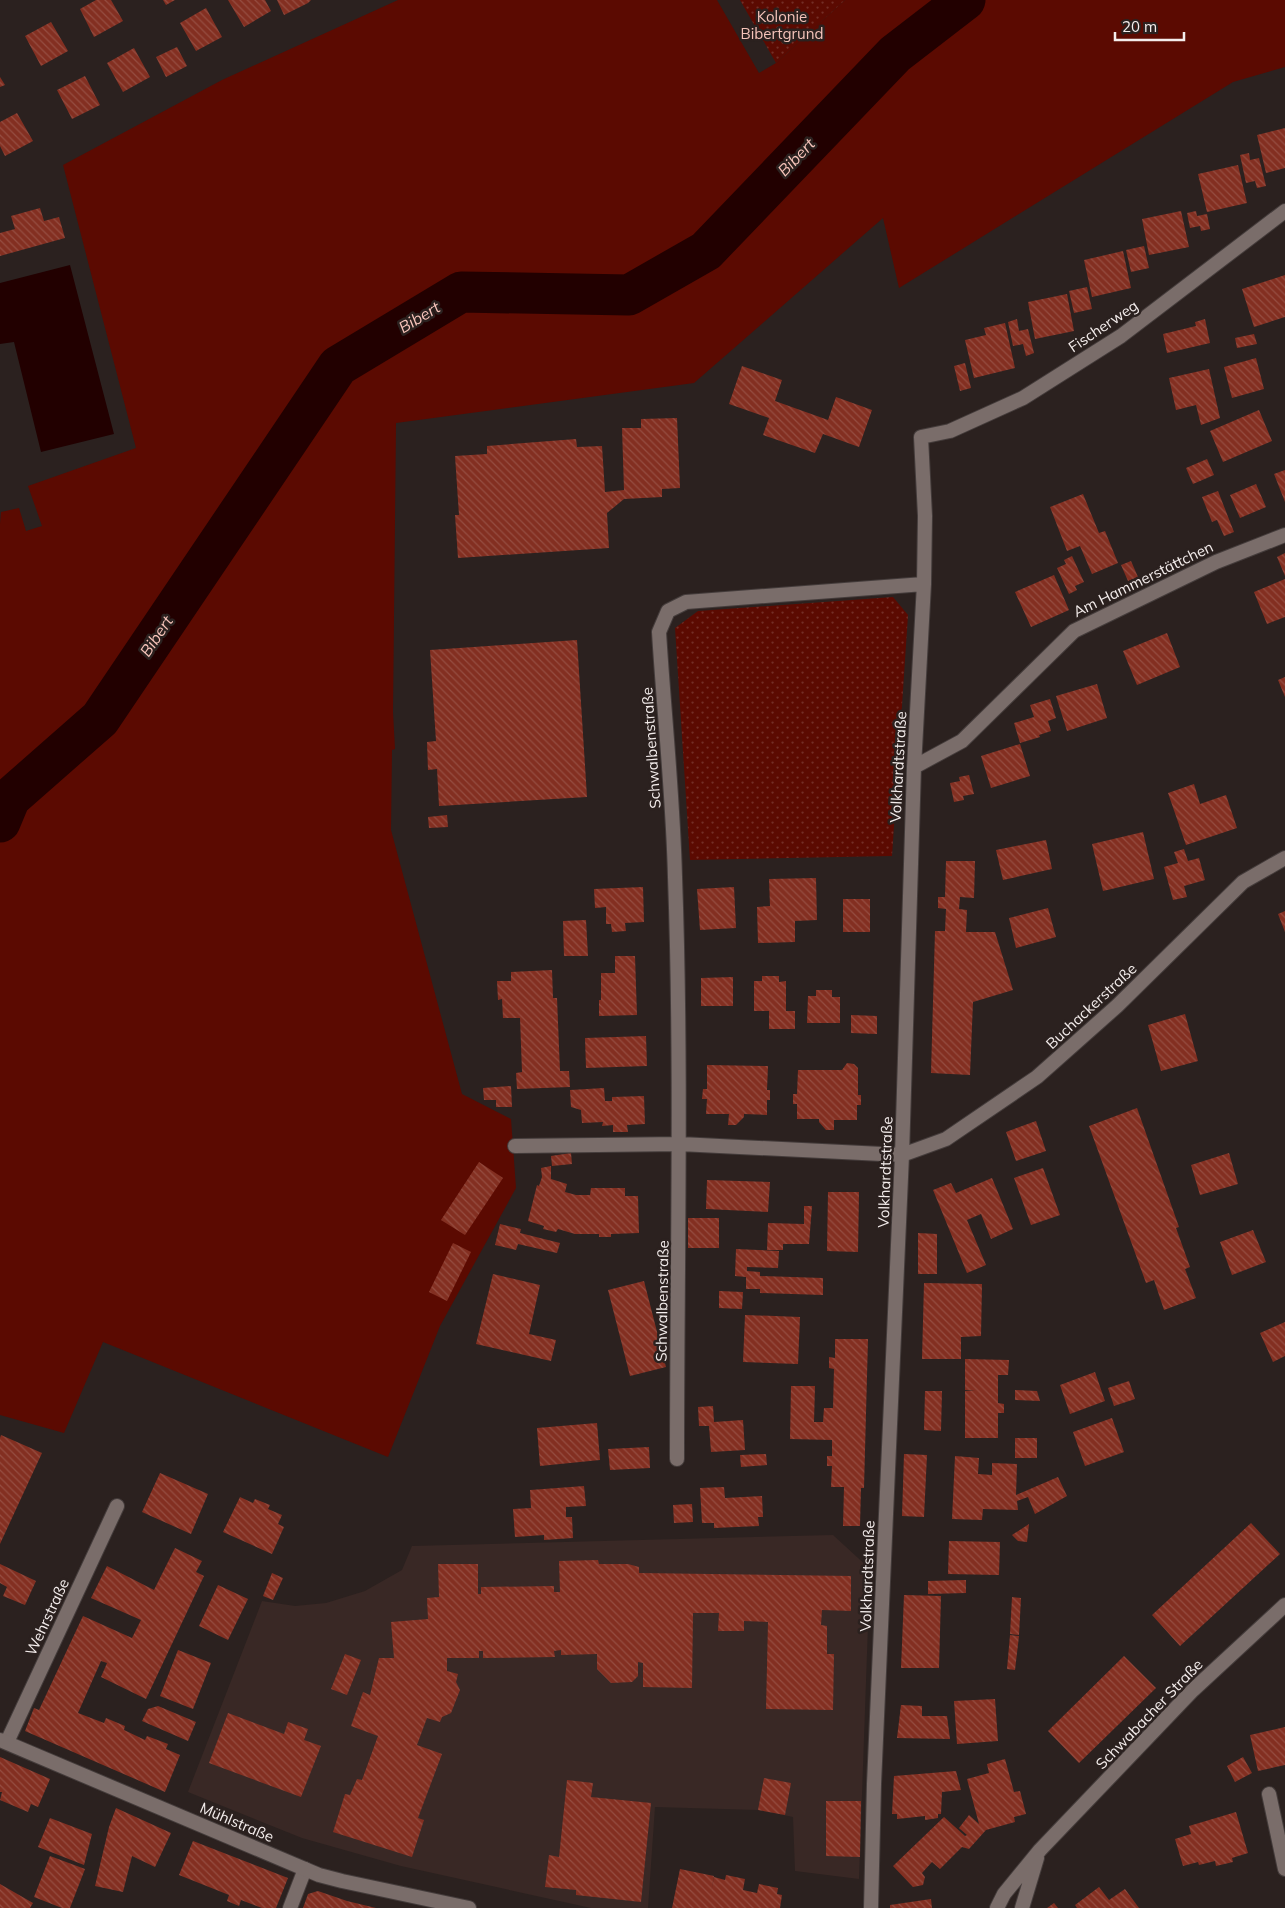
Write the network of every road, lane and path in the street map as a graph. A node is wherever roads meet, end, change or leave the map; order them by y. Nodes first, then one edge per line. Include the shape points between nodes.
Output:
1 (1285, 210) edge
2 (921, 436) joint
3 (1285, 535) edge
4 (924, 584) junction
5 (914, 767) junction
6 (1285, 858) edge
7 (680, 1144) junction
8 (514, 1146) dead end
9 (902, 1155) junction
10 (677, 1460) dead end
11 (117, 1506) dead end
12 (1285, 1605) edge
13 (3, 1741) edge
14 (1269, 1794) dead end
15 (1040, 1850) junction
16 (305, 1869) junction
17 (1285, 1869) edge
18 (290, 1908) edge
19 (469, 1908) edge
20 (871, 1908) edge
21 (997, 1908) edge
22 (1022, 1908) edge

1 - 2 street, Fischerweg via 1121,336 1023,398 950,432
2 - 4 street, Volkhardtstraße
3 - 5 street, Am Hammerstättchen via 1216,562 1074,631 962,741
4 - 5 street, Volkhardtstraße
4 - 7 street, Schwalbenstraße via 686,602 668,611 659,632 675,875
5 - 9 street, Volkhardtstraße
6 - 9 street, Buchackerstraße via 1243,882 1117,1006 1037,1077 946,1139
7 - 8 street
7 - 9 street
7 - 10 street, Schwalbenstraße
9 - 20 street, Volkhardtstraße
11 - 13 street, Wehrstraße
12 - 15 street, Schwabacher Straße via 1193,1690
13 - 16 street, Mühlstraße
14 - 17 street
15 - 21 street, Schwabacher Straße via 1004,1894
15 - 22 street, Schwabacher Straße
16 - 18 street
16 - 19 street, Mühlstraße via 342,1881

